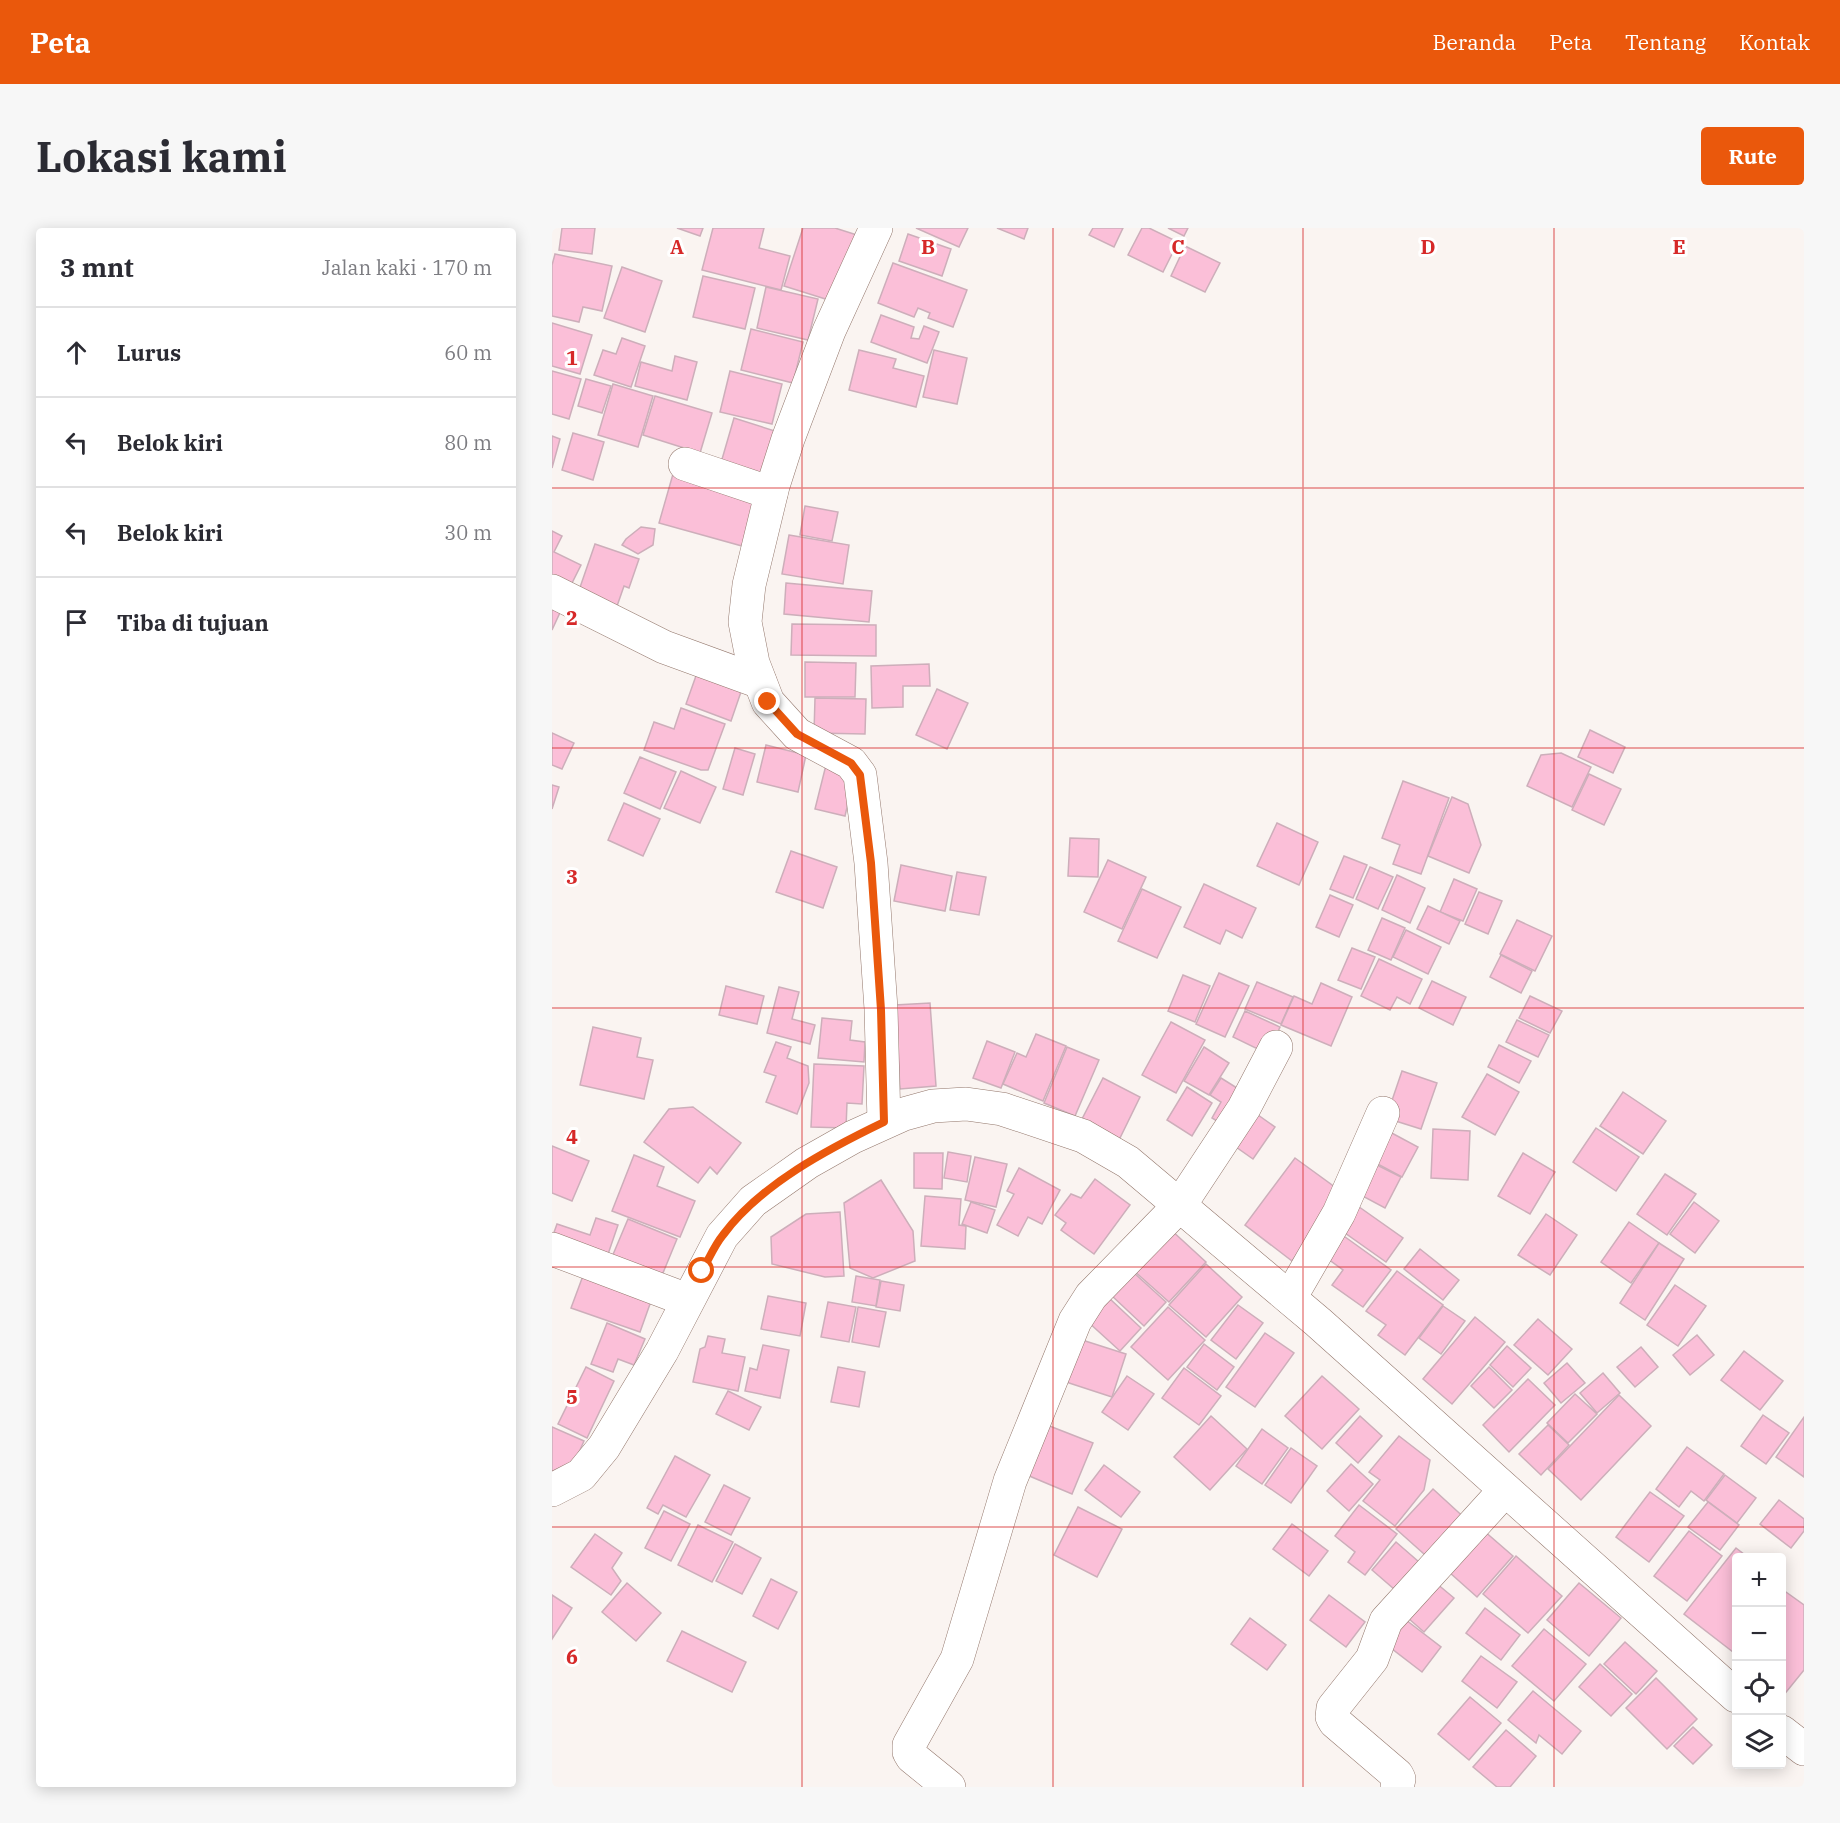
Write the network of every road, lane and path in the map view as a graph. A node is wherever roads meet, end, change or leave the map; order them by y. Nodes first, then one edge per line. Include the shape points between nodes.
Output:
1 (876, 228) edge
2 (685, 464) dead end
3 (771, 493) junction
4 (552, 591) edge
5 (760, 682) junction
6 (1276, 1047) dead end
7 (1383, 1113) dead end
8 (884, 1122) junction
9 (1180, 1205) junction
10 (552, 1249) edge
11 (1290, 1298) junction
12 (687, 1300) junction
13 (552, 1490) edge
14 (1505, 1490) junction
15 (1732, 1692) edge
16 (1786, 1735) edge
17 (1804, 1749) edge
18 (949, 1787) edge
19 (1397, 1787) edge

1 - 3 street via 829,331
2 - 3 street
3 - 5 street via 749,585 746,622
4 - 5 street via 664,647
5 - 8 street via 768,702 797,734 851,763 860,775 871,863
6 - 9 street via 1244,1108
7 - 11 street via 1339,1212
8 - 9 street via 933,1106 966,1104 1002,1109 1083,1136 1128,1162
8 - 12 street via 807,1163 753,1202 722,1236
9 - 11 street
9 - 18 street via 1081,1310 1024,1445 957,1659 909,1745 912,1757
10 - 12 street
11 - 14 street
12 - 13 street via 662,1351 604,1447 581,1475
14 - 15 street
14 - 19 street via 1386,1621 1372,1659 1333,1708 1335,1722 1397,1774
16 - 17 street

